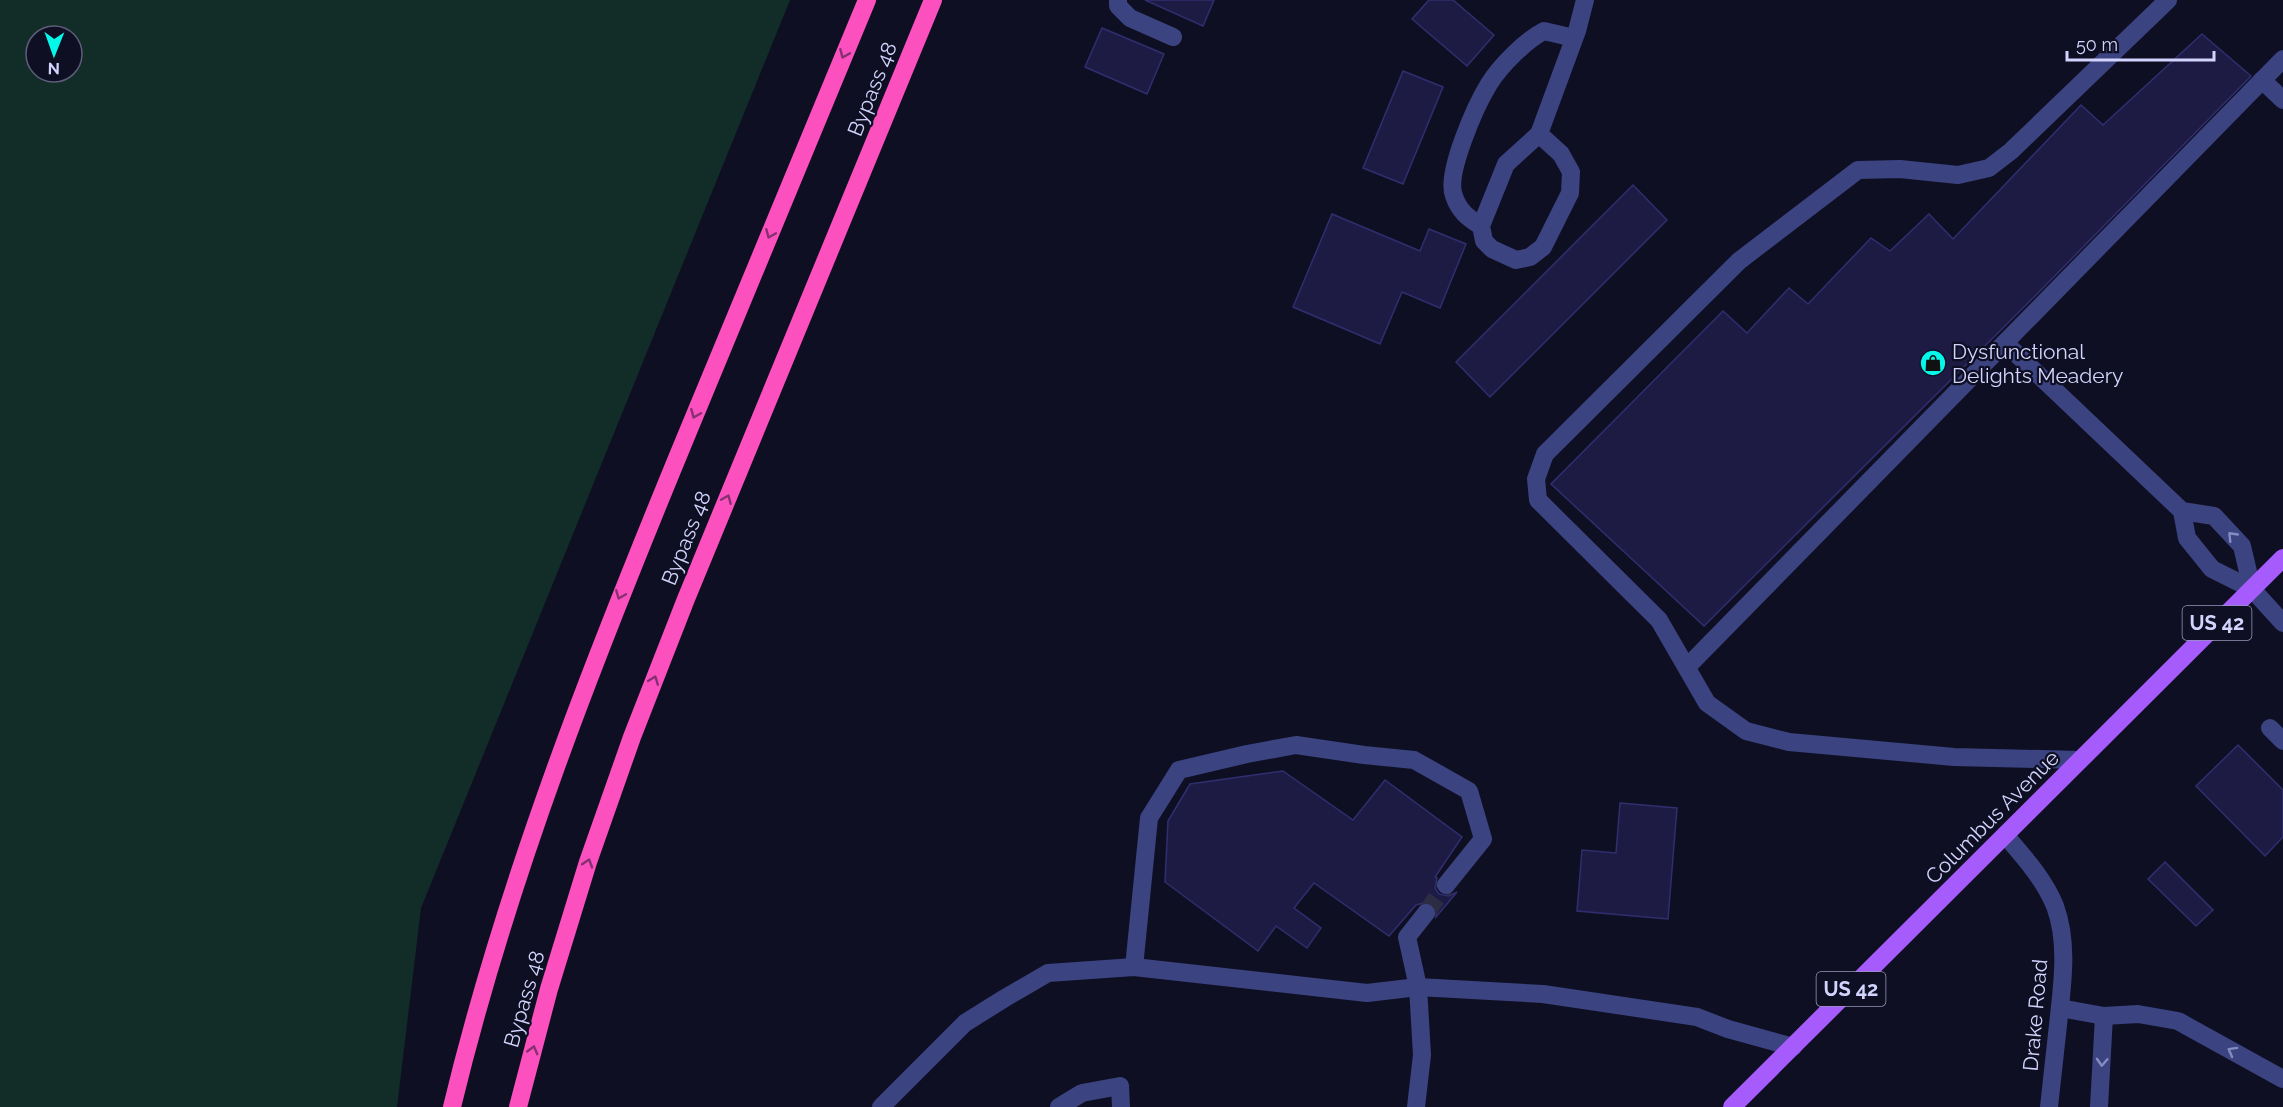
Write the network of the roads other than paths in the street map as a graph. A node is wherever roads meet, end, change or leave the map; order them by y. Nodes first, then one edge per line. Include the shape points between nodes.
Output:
1 (867, 0) edge
2 (933, 0) edge
3 (1118, 0) edge
4 (1585, 0) edge
5 (2168, 0) edge
6 (1173, 37) dead end
7 (1574, 38) junction
8 (2283, 58) edge
9 (2262, 80) junction
10 (2283, 100) edge
11 (1539, 134) junction
12 (1480, 226) junction
13 (2005, 343) junction
14 (2182, 511) junction
15 (2283, 558) edge
16 (2252, 589) junction
17 (2283, 623) edge
18 (1687, 667) junction
19 (2080, 760) junction
20 (2005, 835) junction
21 (1446, 885) tunnel mouth
22 (1426, 913) tunnel mouth
23 (1134, 967) junction
24 (1418, 987) junction
25 (2060, 1008) junction
26 (2104, 1016) junction
27 (1793, 1047) junction
28 (2283, 1080) edge
29 (452, 1107) edge
30 (518, 1107) edge
31 (881, 1107) edge
32 (1059, 1107) edge
33 (1121, 1107) edge
34 (1416, 1107) edge
35 (1732, 1107) edge
36 (2049, 1107) edge
37 (2099, 1107) edge

1 -> 29 highway, Bypass 48 via 622,590 569,728 494,952
30 -> 2 highway, Bypass 48 via 581,884 632,737 696,572
3 - 6 street via 1118,6 1130,18
4 - 7 street
5 - 18 street via 1989,168 1958,175 1900,169 1858,170 1739,261 1545,454 1536,479 1538,500 1659,620
7 - 11 street
7 - 12 street via 1544,31 1533,37 1490,83 1476,110 1460,150 1453,195 1464,216
8 - 9 street
9 - 10 street
9 - 13 street
11 - 12 street via 1506,164
11 - 12 street via 1561,154 1571,172 1570,193 1543,247 1516,260 1492,249 1484,241
13 - 14 street
13 - 18 street
14 - 16 street via 2187,538 2212,569
16 -> 14 street via 2242,546 2214,516
15 - 16 main road, Columbus Avenue / US 42
16 - 17 street
16 - 19 main road, Columbus Avenue / US 42
18 - 19 street via 1707,703 1746,731 1789,742 1954,758
19 - 20 main road, Columbus Avenue / US 42
20 - 25 street, Drake Road via 2032,866 2055,908 2063,950
20 - 27 main road, Columbus Avenue / US 42
21 - 23 street via 1483,839 1469,791 1414,760 1296,745 1179,770 1149,818
22 - 24 street via 1407,937
23 - 24 street via 1367,993
23 - 31 street via 1048,974 965,1023
24 - 27 street via 1543,994 1696,1017
24 - 34 street via 1422,1055
25 - 26 street
25 - 36 street, Drake Road
28 -> 26 street via 2178,1021 2138,1014
26 -> 37 street
27 - 35 main road, Columbus Avenue / US 42
32 - 33 street via 1083,1093 1120,1086

